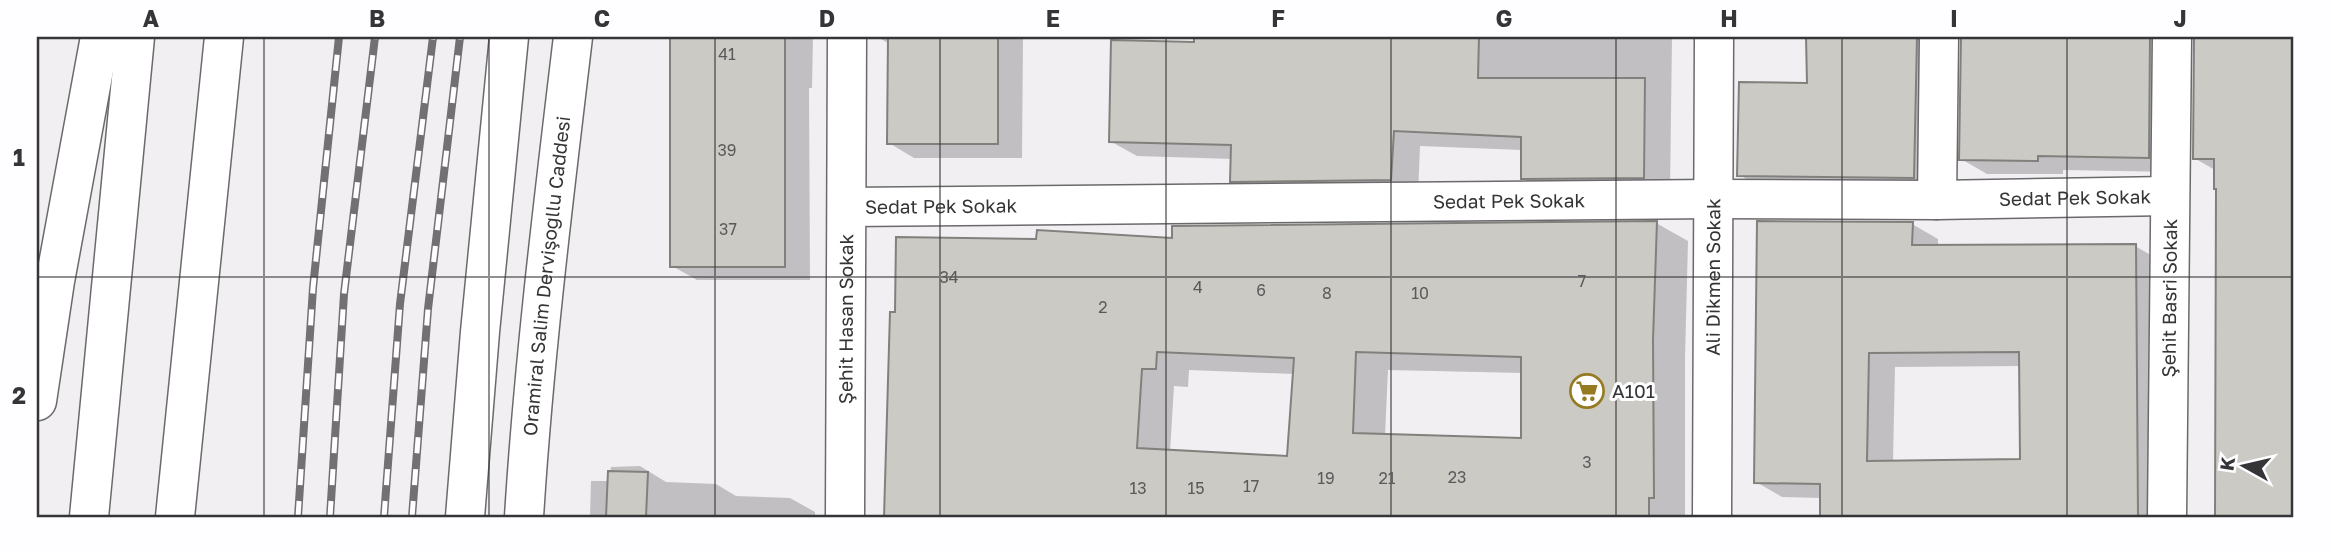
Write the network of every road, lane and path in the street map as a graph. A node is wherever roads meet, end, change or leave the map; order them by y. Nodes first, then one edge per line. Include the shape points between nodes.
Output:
1 (100, 37) edge
2 (135, 37) edge
3 (224, 37) edge
4 (509, 37) edge
5 (573, 37) edge
6 (846, 37) edge
7 (1714, 37) edge
8 (1939, 37) edge
9 (2172, 37) edge
10 (2169, 196) junction
11 (1713, 199) junction
12 (1937, 200) junction
13 (847, 207) junction
14 (37, 401) edge
15 (89, 517) edge
16 (175, 517) edge
17 (465, 517) edge
18 (524, 517) edge
19 (845, 517) edge
20 (1712, 517) edge
21 (2167, 517) edge

1 - 14 main road
2 - 15 main road
3 - 16 main road
4 - 17 main road
5 - 18 main road, Oramiral Salim Dervişoğllu Caddesi
6 - 13 main road, Şehit Hasan Sokak
7 - 11 main road, Ali Dikmen Sokak
8 - 12 main road
9 - 10 main road, Şehit Basri Sokak
10 - 12 main road, Sedat Pek Sokak
10 - 21 main road, Şehit Basri Sokak
11 - 12 main road, Sedat Pek Sokak
11 - 13 main road, Sedat Pek Sokak
11 - 20 main road, Ali Dikmen Sokak
13 - 19 main road, Şehit Hasan Sokak

